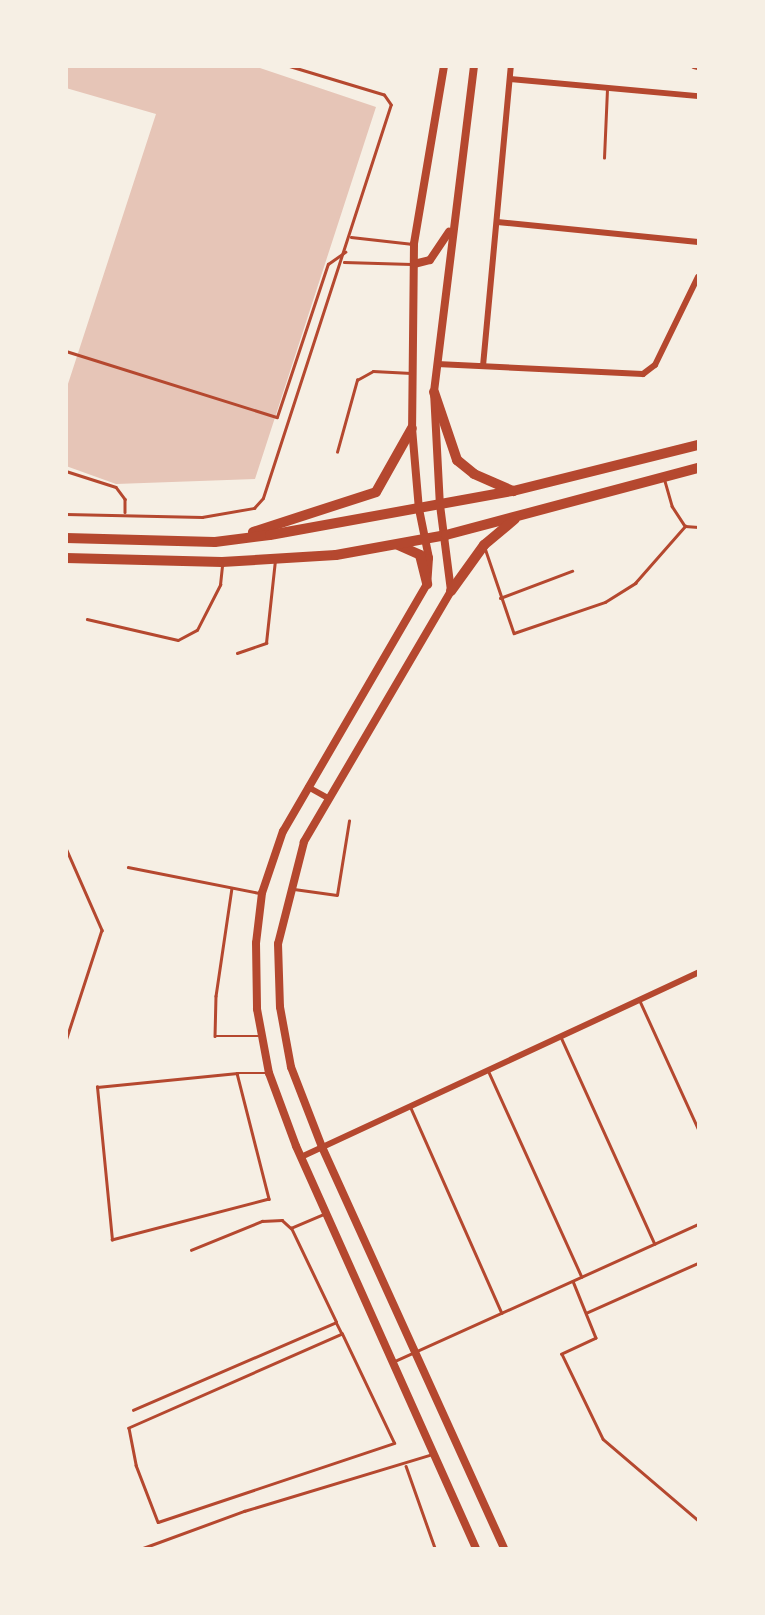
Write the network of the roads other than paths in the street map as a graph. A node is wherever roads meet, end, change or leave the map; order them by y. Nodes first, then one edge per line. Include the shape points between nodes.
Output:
1 (288, 66) edge
2 (444, 66) edge
3 (474, 66) edge
4 (511, 66) edge
5 (510, 79) junction
6 (607, 86) junction
7 (698, 96) edge
8 (604, 158) dead end
9 (497, 222) junction
10 (451, 226) junction
11 (351, 237) junction
12 (698, 242) edge
13 (414, 244) junction
14 (346, 252) junction
15 (343, 262) junction
16 (414, 264) junction
17 (698, 277) edge
18 (66, 351) edge
19 (437, 364) junction
20 (483, 366) junction
21 (411, 373) junction
22 (434, 392) junction
23 (412, 428) junction
24 (698, 445) edge
25 (337, 452) dead end
26 (698, 468) edge
27 (66, 471) edge
28 (664, 478) junction
29 (513, 491) junction
30 (440, 505) junction
31 (419, 509) junction
32 (125, 513) junction
33 (524, 513) junction
34 (66, 514) edge
35 (685, 526) junction
36 (698, 527) edge
37 (446, 535) junction
38 (66, 538) edge
39 (424, 538) junction
40 (215, 542) junction
41 (387, 544) junction
42 (484, 545) junction
43 (66, 558) edge
44 (275, 560) junction
45 (222, 562) junction
46 (572, 571) dead end
47 (427, 584) junction
48 (451, 591) junction
49 (500, 598) junction
50 (87, 620) dead end
51 (237, 653) dead end
52 (308, 787) junction
53 (328, 797) junction
54 (349, 821) dead end
55 (66, 848) edge
56 (128, 867) dead end
57 (232, 888) junction
58 (291, 888) junction
59 (262, 894) junction
60 (698, 973) edge
61 (639, 1000) junction
62 (261, 1035) junction
63 (561, 1037) junction
64 (66, 1041) edge
65 (488, 1070) junction
66 (237, 1073) junction
67 (268, 1073) junction
68 (410, 1106) junction
69 (698, 1128) edge
70 (322, 1147) junction
71 (301, 1157) junction
72 (326, 1213) junction
73 (698, 1224) edge
74 (291, 1228) junction
75 (655, 1244) junction
76 (191, 1250) dead end
77 (698, 1263) edge
78 (582, 1277) junction
79 (573, 1281) junction
80 (502, 1313) junction
81 (586, 1313) junction
82 (336, 1322) junction
83 (342, 1334) junction
84 (414, 1353) junction
85 (392, 1362) junction
86 (133, 1409) dead end
87 (433, 1454) junction
88 (406, 1465) junction
89 (698, 1520) edge
90 (143, 1549) edge
91 (435, 1549) edge
92 (476, 1549) edge
93 (505, 1549) edge

1 - 11 lane via 390,100
2 - 13 street
3 - 10 street
4 - 5 street
5 - 6 street
5 - 9 street
6 - 7 street
6 - 8 lane
9 - 12 street
9 - 20 street
10 - 16 street via 440,250 430,260
10 - 19 street
11 - 13 lane
11 - 14 lane
13 - 16 street
14 - 15 lane
14 - 18 lane via 328,264 277,417
15 - 16 lane
15 - 32 lane via 263,498 254,508 202,517
16 - 21 street
17 - 20 street via 648,372
19 - 20 street
19 - 22 street
21 - 23 street
21 - 25 lane via 373,371 357,380
22 - 29 main road via 457,460 474,474
22 - 30 street
23 - 31 street
23 - 40 main road via 376,492 315,515
24 - 29 main road
26 - 28 main road
27 - 32 lane via 116,487 125,499
28 - 33 main road
28 - 35 lane via 671,506
29 - 30 main road
30 - 31 main road
30 - 37 street
31 - 39 street
31 - 40 main road
32 - 34 lane
33 - 37 main road
33 - 42 main road
35 - 36 lane
35 - 49 lane via 635,583 606,602 514,633
37 - 39 main road
37 - 48 street
38 - 40 main road
39 - 41 main road
39 - 47 street via 429,558
41 - 44 main road
41 - 47 main road via 414,548 423,561
42 - 48 main road
42 - 49 lane
43 - 45 main road
44 - 45 main road
44 - 51 lane via 266,643
45 - 50 lane via 220,585 197,630 178,640
46 - 49 lane
47 - 52 street
48 - 53 street
52 - 53 street
52 - 59 street via 283,831
53 - 58 street via 304,842
54 - 58 lane via 337,895
55 - 64 lane via 102,930
56 - 57 lane
57 - 59 lane
57 - 62 lane via 216,996 215,1037
58 - 70 street via 278,944 280,1007 291,1067
59 - 62 street via 256,943
60 - 61 street
61 - 63 street
61 - 69 lane
62 - 67 street
63 - 65 street
63 - 75 lane
65 - 68 street
65 - 78 lane
66 - 66 lane via 269,1199 111,1240 97,1087
66 - 67 lane
67 - 71 street
68 - 70 street
68 - 80 lane
70 - 71 street
70 - 84 street
71 - 72 street
72 - 74 lane
72 - 85 street
73 - 75 lane
74 - 76 lane via 282,1220 262,1221
74 - 82 lane
75 - 78 lane
77 - 81 lane
78 - 79 lane
79 - 80 lane
79 - 81 lane
80 - 84 lane
81 - 89 lane via 596,1338 562,1354 603,1438
82 - 83 lane
82 - 86 lane
83 - 83 lane via 128,1428 136,1465 158,1522 394,1443
84 - 85 lane
84 - 93 street
85 - 87 street
87 - 88 lane
87 - 92 street
88 - 90 lane via 244,1511
88 - 91 lane

